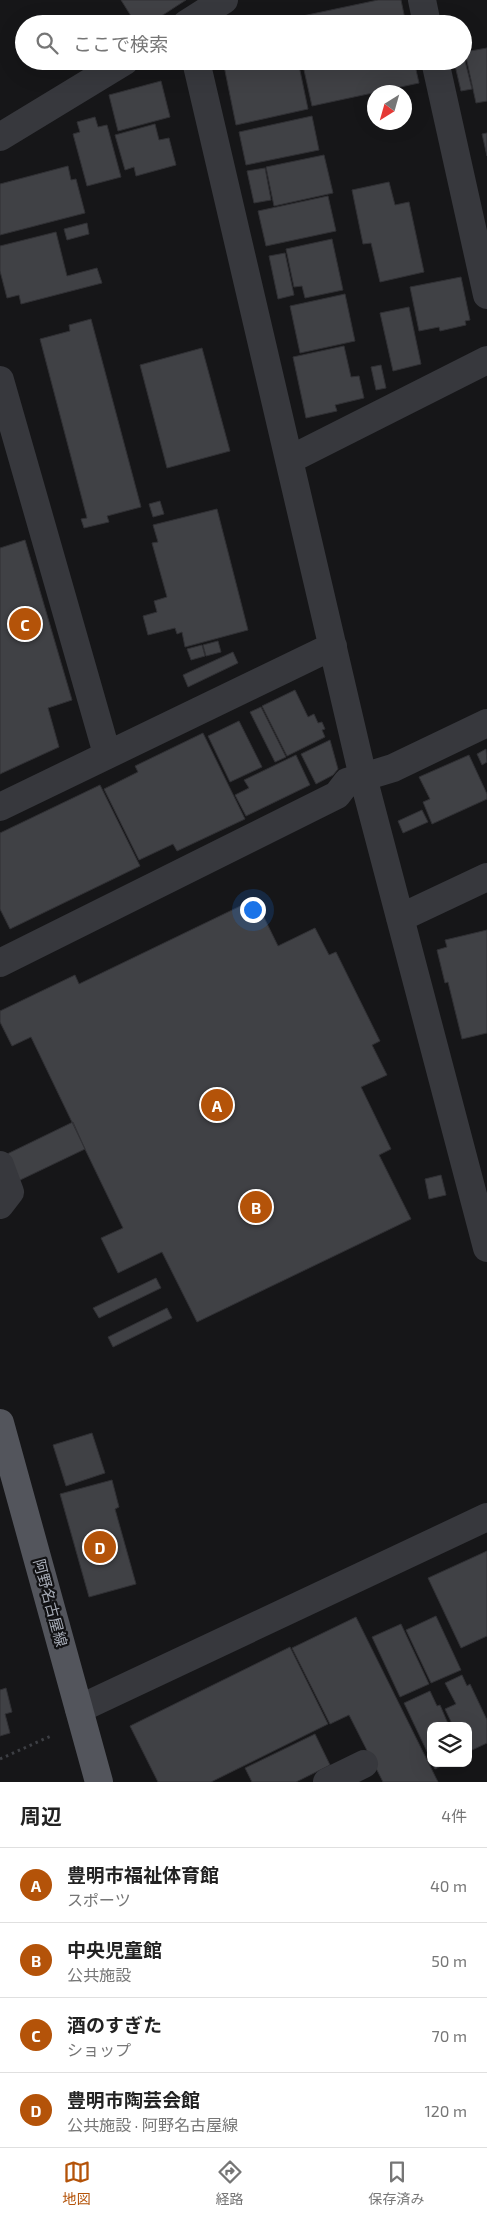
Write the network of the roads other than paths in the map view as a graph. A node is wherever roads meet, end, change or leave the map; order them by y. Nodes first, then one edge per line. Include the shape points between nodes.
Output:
1 (224, 0) edge
2 (422, 0) edge
3 (201, 15) edge
4 (425, 15) edge
5 (110, 70) edge
6 (198, 70) edge
7 (437, 70) edge
8 (0, 137) edge
9 (487, 295) edge
10 (487, 360) edge
11 (0, 380) edge
12 (289, 460) junction
13 (333, 646) junction
14 (487, 723) edge
15 (107, 754) junction
16 (363, 777) junction
17 (0, 806) edge
18 (487, 877) edge
19 (400, 918) junction
20 (0, 963) edge
21 (0, 1165) edge
22 (0, 1205) edge
23 (487, 1248) edge
24 (0, 1423) edge
25 (487, 1517) edge
26 (79, 1708) junction
27 (364, 1764) dead end
28 (99, 1782) edge
29 (328, 1782) edge

1 - 3 street
2 - 4 street
5 - 8 street
6 - 12 street
7 - 9 street
10 - 12 street
11 - 15 street
12 - 13 street
13 - 15 street
13 - 16 street
14 - 16 street via 393,768
15 - 17 street
16 - 19 street
16 - 20 street via 347,782 337,795
18 - 19 street
19 - 23 street
21 - 22 street via 10,1192
24 - 26 main road, 阿野名古屋線
25 - 26 street
26 - 28 main road, 阿野名古屋線
27 - 29 street

